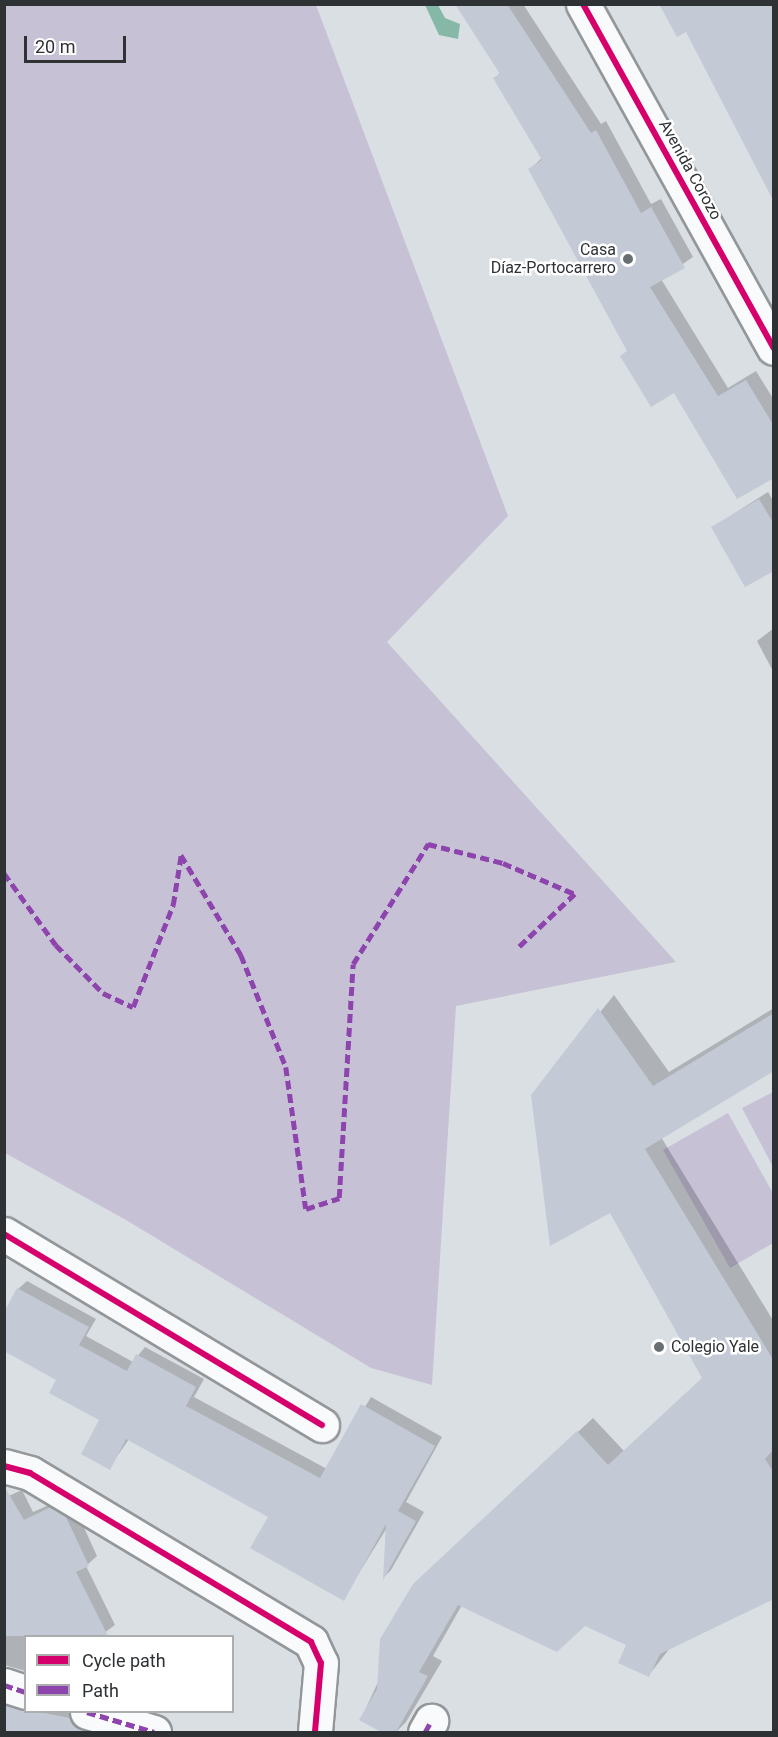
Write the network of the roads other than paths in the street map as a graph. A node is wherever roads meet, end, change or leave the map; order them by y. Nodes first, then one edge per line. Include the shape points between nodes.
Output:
1 (583, 4) edge
2 (774, 348) edge
3 (4, 1234) edge
4 (322, 1425) dead end
5 (4, 1466) edge
6 (4, 1686) edge
7 (24, 1691) edge
8 (90, 1713) edge
9 (154, 1732) edge
10 (315, 1732) edge

1 - 2 street, Avenida Corozo
3 - 4 street
5 - 10 street via 30,1473 311,1642 321,1673
6 - 7 street
8 - 9 street

